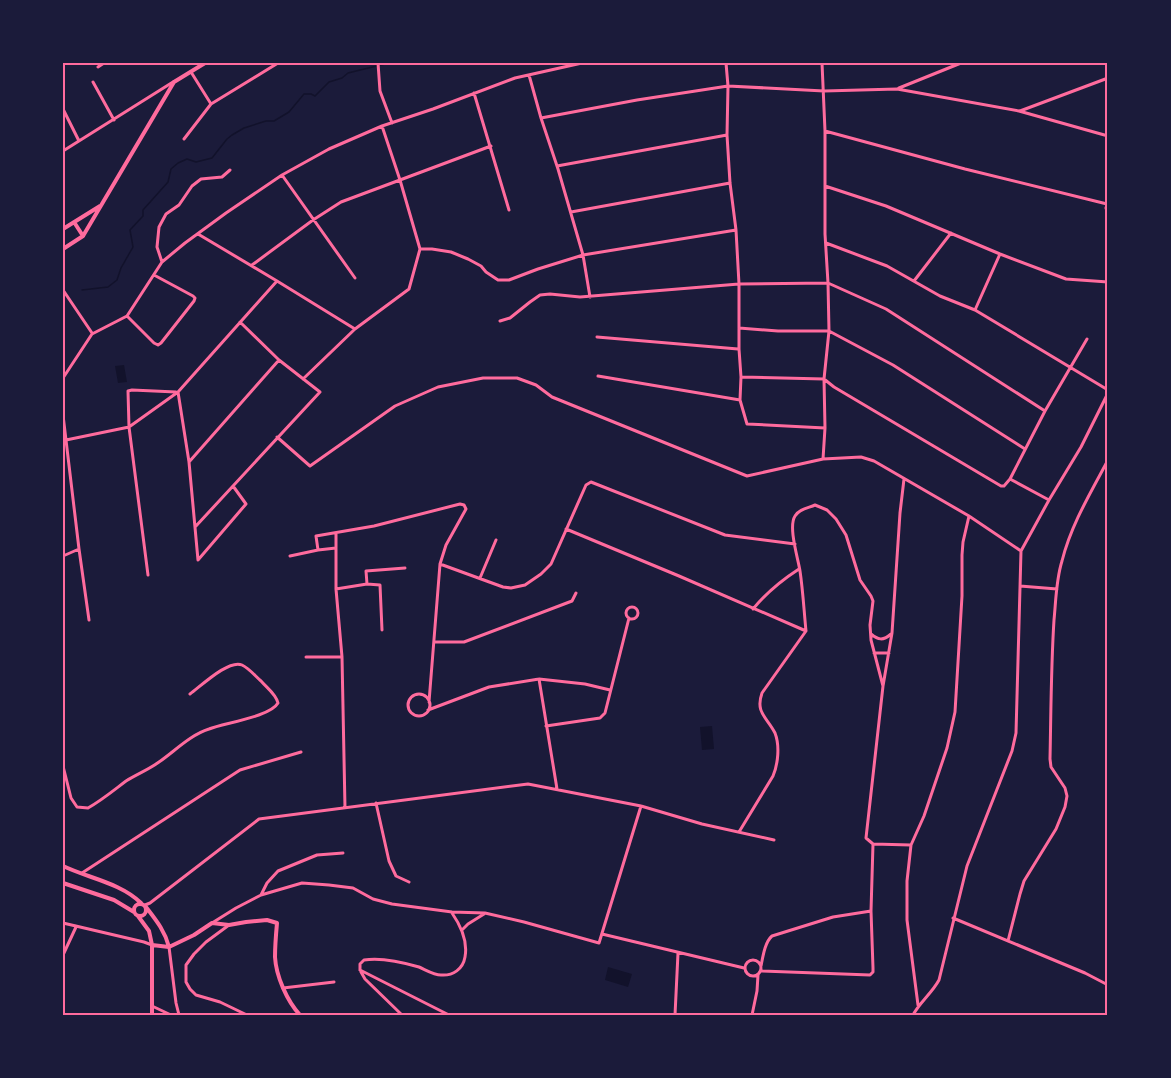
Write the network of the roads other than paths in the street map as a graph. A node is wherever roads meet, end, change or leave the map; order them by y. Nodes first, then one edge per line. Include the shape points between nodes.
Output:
1 (104, 63) edge
2 (205, 63) edge
3 (278, 63) edge
4 (378, 63) edge
5 (582, 63) edge
6 (726, 63) edge
7 (822, 63) edge
8 (961, 63) edge
9 (98, 67) dead end
10 (190, 72) junction
11 (529, 75) junction
12 (1108, 78) edge
13 (93, 82) dead end
14 (174, 82) junction
15 (728, 86) junction
16 (897, 89) junction
17 (824, 91) junction
18 (474, 93) junction
19 (211, 104) junction
20 (63, 109) edge
21 (1019, 111) junction
22 (541, 118) junction
23 (114, 120) junction
24 (392, 123) junction
25 (382, 126) junction
26 (825, 131) junction
27 (727, 135) junction
28 (1108, 136) edge
29 (184, 139) dead end
30 (79, 141) junction
31 (491, 146) junction
32 (63, 151) edge
33 (558, 166) junction
34 (230, 170) dead end
35 (282, 175) junction
36 (400, 180) junction
37 (730, 183) junction
38 (825, 186) junction
39 (1107, 203) edge
40 (100, 206) junction
41 (509, 210) dead end
42 (571, 212) junction
43 (1108, 214) edge
44 (313, 220) junction
45 (74, 222) junction
46 (63, 229) edge
47 (736, 230) junction
48 (951, 233) junction
49 (198, 234) junction
50 (83, 236) junction
51 (826, 243) junction
52 (63, 249) edge
53 (420, 249) junction
54 (1000, 254) junction
55 (583, 255) junction
56 (162, 262) junction
57 (252, 265) junction
58 (154, 275) junction
59 (355, 278) dead end
60 (277, 280) junction
61 (914, 281) junction
62 (1108, 282) edge
63 (828, 283) junction
64 (739, 284) junction
65 (63, 290) edge
66 (590, 297) junction
67 (975, 310) junction
68 (127, 316) junction
69 (500, 321) dead end
70 (240, 322) junction
71 (738, 328) junction
72 (355, 329) junction
73 (828, 331) junction
74 (92, 334) junction
75 (597, 337) dead end
76 (1087, 339) dead end
77 (739, 349) junction
78 (279, 360) junction
79 (1071, 368) junction
80 (598, 376) dead end
81 (741, 377) junction
82 (63, 378) edge
83 (303, 379) junction
84 (824, 379) junction
85 (1108, 391) edge
86 (178, 392) junction
87 (740, 400) junction
88 (1045, 411) junction
89 (63, 416) edge
90 (129, 428) junction
91 (825, 428) junction
92 (278, 437) junction
93 (66, 440) junction
94 (1025, 449) junction
95 (823, 459) junction
96 (1108, 460) edge
97 (189, 462) junction
98 (904, 479) junction
99 (1010, 479) junction
100 (233, 486) junction
101 (1049, 500) junction
102 (969, 516) junction
103 (196, 526) junction
104 (566, 529) junction
105 (336, 533) junction
106 (496, 540) dead end
107 (795, 544) junction
108 (336, 548) junction
109 (79, 549) junction
110 (318, 550) junction
111 (1021, 551) junction
112 (63, 556) edge
113 (290, 556) dead end
114 (440, 564) junction
115 (405, 568) dead end
116 (800, 569) junction
117 (148, 575) dead end
118 (480, 578) junction
119 (367, 585) junction
120 (1020, 586) junction
121 (336, 589) junction
122 (1057, 589) junction
123 (576, 593) dead end
124 (753, 609) junction
125 (629, 618) junction
126 (89, 620) dead end
127 (382, 630) dead end
128 (806, 631) junction
129 (870, 633) junction
130 (892, 633) junction
131 (434, 642) junction
132 (889, 652) junction
133 (874, 653) junction
134 (306, 657) dead end
135 (342, 657) junction
136 (539, 679) junction
137 (883, 686) junction
138 (610, 690) junction
139 (190, 694) dead end
140 (429, 702) junction
141 (429, 710) junction
142 (546, 726) junction
143 (302, 752) dead end
144 (63, 766) edge
145 (557, 789) junction
146 (376, 803) junction
147 (641, 806) junction
148 (345, 808) junction
149 (739, 832) junction
150 (774, 840) dead end
151 (873, 844) junction
152 (911, 845) junction
153 (343, 853) dead end
154 (63, 866) edge
155 (82, 873) junction
156 (410, 882) dead end
157 (63, 883) edge
158 (261, 895) junction
159 (144, 905) junction
160 (871, 911) junction
161 (452, 912) junction
162 (136, 914) junction
163 (486, 914) junction
164 (953, 918) junction
165 (63, 923) edge
166 (212, 923) junction
167 (229, 925) junction
168 (76, 927) junction
169 (462, 930) junction
170 (602, 934) junction
171 (1008, 941) junction
172 (152, 945) junction
173 (169, 947) junction
174 (678, 953) junction
175 (63, 956) edge
176 (761, 966) junction
177 (744, 968) junction
178 (360, 970) junction
179 (761, 971) junction
180 (758, 975) junction
181 (334, 982) dead end
182 (1108, 985) edge
183 (283, 988) junction
184 (918, 1005) junction
185 (152, 1006) junction
186 (152, 1015) edge
187 (171, 1015) edge
188 (179, 1015) edge
189 (247, 1015) edge
190 (300, 1015) edge
191 (402, 1015) edge
192 (449, 1015) edge
193 (675, 1015) edge
194 (752, 1015) edge
195 (913, 1015) edge

1 - 9 street
2 - 10 street
3 - 19 street
4 - 24 street via 380,91
5 - 11 street
6 - 15 street
7 - 17 street
8 - 16 street
10 - 14 street
10 - 19 street
11 - 18 street
11 - 22 street
12 - 21 street
13 - 23 street
14 - 23 street
14 - 40 street
15 - 17 street
15 - 22 street
15 - 27 street
16 - 17 street
16 - 21 street
17 - 26 street
18 - 24 street
18 - 31 street
19 - 29 street
20 - 30 street
21 - 28 street
22 - 33 street
23 - 30 street
24 - 25 street
25 - 35 street
25 - 36 street
26 - 38 street
26 - 39 street
27 - 33 street
27 - 37 street
30 - 32 street
31 - 36 street
31 - 41 street
33 - 42 street
34 - 56 street via 222,177 201,179 166,214 159,227
35 - 44 street
35 - 49 street
36 - 44 street via 340,202
36 - 53 street
37 - 42 street
37 - 47 street
38 - 48 street
38 - 51 street
39 - 43 street
40 - 45 street
40 - 50 street
42 - 55 street
44 - 57 street
44 - 59 street
45 - 46 street
45 - 50 street
47 - 55 street
47 - 64 street
48 - 54 street
48 - 61 street
49 - 56 street
49 - 57 street
50 - 52 street
51 - 61 street via 887,266
51 - 63 street
53 - 55 street via 451,252 481,266 498,280
53 - 72 street via 409,289
54 - 62 street via 1066,279
54 - 67 street
55 - 66 street
56 - 58 street
57 - 60 street
58 - 68 street
58 - 68 street via 193,296 194,301 158,345
60 - 70 street
60 - 72 street
61 - 67 street
63 - 64 street
63 - 73 street
63 - 88 street via 886,309
64 - 66 street
64 - 71 street
65 - 74 street
66 - 69 street via 540,295
67 - 79 street
68 - 74 street
70 - 78 street
70 - 86 street
71 - 73 street
71 - 77 street
72 - 83 street
73 - 84 street
73 - 94 street via 893,365
74 - 82 street
75 - 77 street
76 - 79 street
77 - 81 street
78 - 83 street
78 - 97 street
79 - 85 street
79 - 88 street
80 - 87 street
81 - 84 street
81 - 87 street
83 - 92 street via 320,392
84 - 91 street
84 - 99 street via 1001,486
85 - 101 street
86 - 90 street
86 - 90 street via 128,390
86 - 97 street
87 - 91 street via 747,424
88 - 94 street
89 - 93 street
90 - 93 street
90 - 117 street
91 - 95 street
92 - 95 street via 310,466 395,406 438,387 483,378 517,378 552,397 747,476
92 - 100 street
93 - 109 street
94 - 99 street
95 - 98 street via 874,461
96 - 122 street via 1069,539
97 - 103 street
98 - 102 street
98 - 130 street
99 - 101 street
100 - 103 street
100 - 103 street via 246,504 198,560
101 - 111 street
102 - 111 street
102 - 152 street via 962,548 956,712 924,816
104 - 107 street via 586,485 591,482 725,535
104 - 118 street via 551,564 530,582 511,588
104 - 124 street
105 - 108 street
105 - 110 street via 316,536
105 - 114 street via 464,505 466,509
106 - 118 street
107 - 116 street
107 - 129 street via 796,513 815,505 836,519 846,535 860,580 873,601
108 - 110 street
108 - 121 street
109 - 112 street
109 - 126 street
110 - 113 street
111 - 120 street
114 - 118 street
114 - 131 street
115 - 119 street via 366,571
116 - 124 street via 779,582
116 - 128 street
119 - 121 street
119 - 127 street via 380,585
120 - 122 street
120 - 164 street via 1016,733 967,866
121 - 135 street
122 - 171 street via 1050,759 1067,796 1056,829 1024,881
123 - 131 street via 572,602 464,642
124 - 128 street
125 - 125 street via 638,616 634,607 626,611
125 - 138 street
128 - 149 street via 759,701 778,745 777,767
129 - 130 street via 881,639
129 - 133 street
130 - 132 street
131 - 140 street
132 - 133 street
132 - 137 street
133 - 137 street
134 - 135 street
135 - 148 street
136 - 138 street
136 - 141 street via 489,687
136 - 142 street
137 - 151 street via 866,834 867,841
138 - 142 street via 605,713 600,718
139 - 144 street via 235,663 252,672 278,704 208,729 88,808 78,807 71,798
140 - 141 street
140 - 141 street via 417,694 408,705 416,716
142 - 145 street
143 - 155 street via 240,770
145 - 146 street via 528,784
145 - 147 street
146 - 148 street
146 - 156 street via 389,861 396,876
147 - 149 street
147 - 170 street
148 - 159 street via 259,819
149 - 150 street
151 - 152 street
151 - 160 street
152 - 184 street via 907,920
153 - 158 street via 317,855 278,871
154 - 155 street
155 - 159 street
157 - 162 street via 114,900
158 - 161 street via 302,883 329,885 352,888 392,904
158 - 166 street
159 - 162 street via 135,906
159 - 162 street via 145,913
159 - 173 street via 158,922
160 - 176 street via 833,916 772,936
160 - 179 street via 870,975
161 - 163 street
161 - 169 street
162 - 172 street via 149,931
163 - 169 street
163 - 170 street via 599,943
164 - 171 street
164 - 184 street via 939,980
165 - 168 street
166 - 167 street
166 - 173 street
167 - 183 street via 267,920 277,923 275,960
167 - 189 street via 194,954 186,965 186,982 195,995
168 - 172 street
168 - 175 street
169 - 178 street via 464,962 453,974 440,975 383,959 364,960
170 - 174 street
171 - 182 street
172 - 173 street
172 - 185 street
173 - 188 street
174 - 177 street
174 - 193 street
176 - 177 street via 753,960
176 - 179 street
177 - 180 street via 748,975
178 - 191 street
178 - 192 street
179 - 180 street
180 - 194 street
181 - 183 street
183 - 190 street
184 - 195 street
185 - 186 street
185 - 187 street

